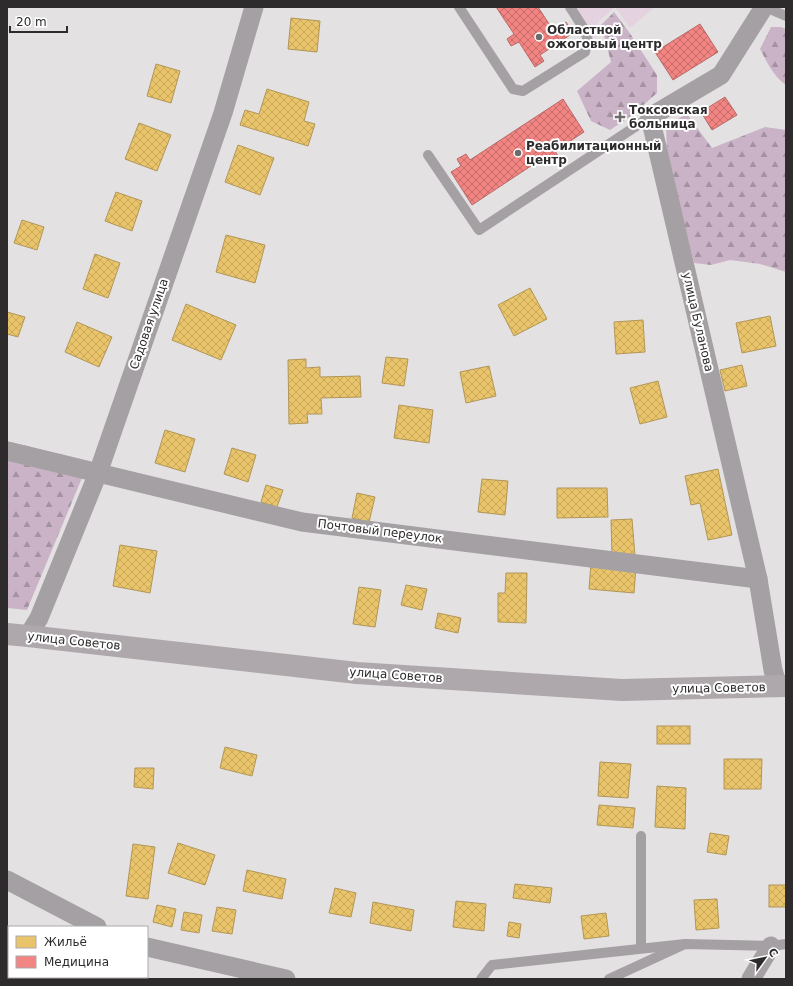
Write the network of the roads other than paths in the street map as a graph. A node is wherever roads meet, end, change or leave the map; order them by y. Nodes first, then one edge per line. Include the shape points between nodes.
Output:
1 (254, 7) edge
2 (459, 7) edge
3 (570, 7) edge
4 (764, 7) edge
5 (786, 16) edge
6 (650, 117) junction
7 (428, 155) dead end
8 (7, 451) edge
9 (98, 473) junction
10 (758, 579) junction
11 (18, 635) edge
12 (782, 686) edge
13 (641, 836) dead end
14 (7, 880) edge
15 (95, 926) edge
16 (685, 944) junction
17 (778, 945) edge
18 (148, 947) edge
19 (642, 948) junction
20 (286, 979) edge
21 (481, 979) edge
22 (609, 979) edge
23 (751, 979) edge

1 - 9 street, Садовая улица via 223,113
2 - 3 lane via 513,89 523,91 585,52 588,41 584,29
4 - 5 lane
4 - 6 street via 721,75
6 - 7 lane via 479,230
6 - 10 street, улица Буланова
8 - 9 street, Почтовый переулок
9 - 10 street, Почтовый переулок via 302,522
9 - 11 street, Садовая улица via 38,618
10 - 12 street, улица Буланова via 774,670
11 - 12 main road, улица Советов via 357,673 622,690
13 - 19 lane
14 - 15 street
16 - 17 lane
16 - 19 lane
16 - 22 lane
17 - 23 street
18 - 20 street
19 - 21 lane via 492,965

